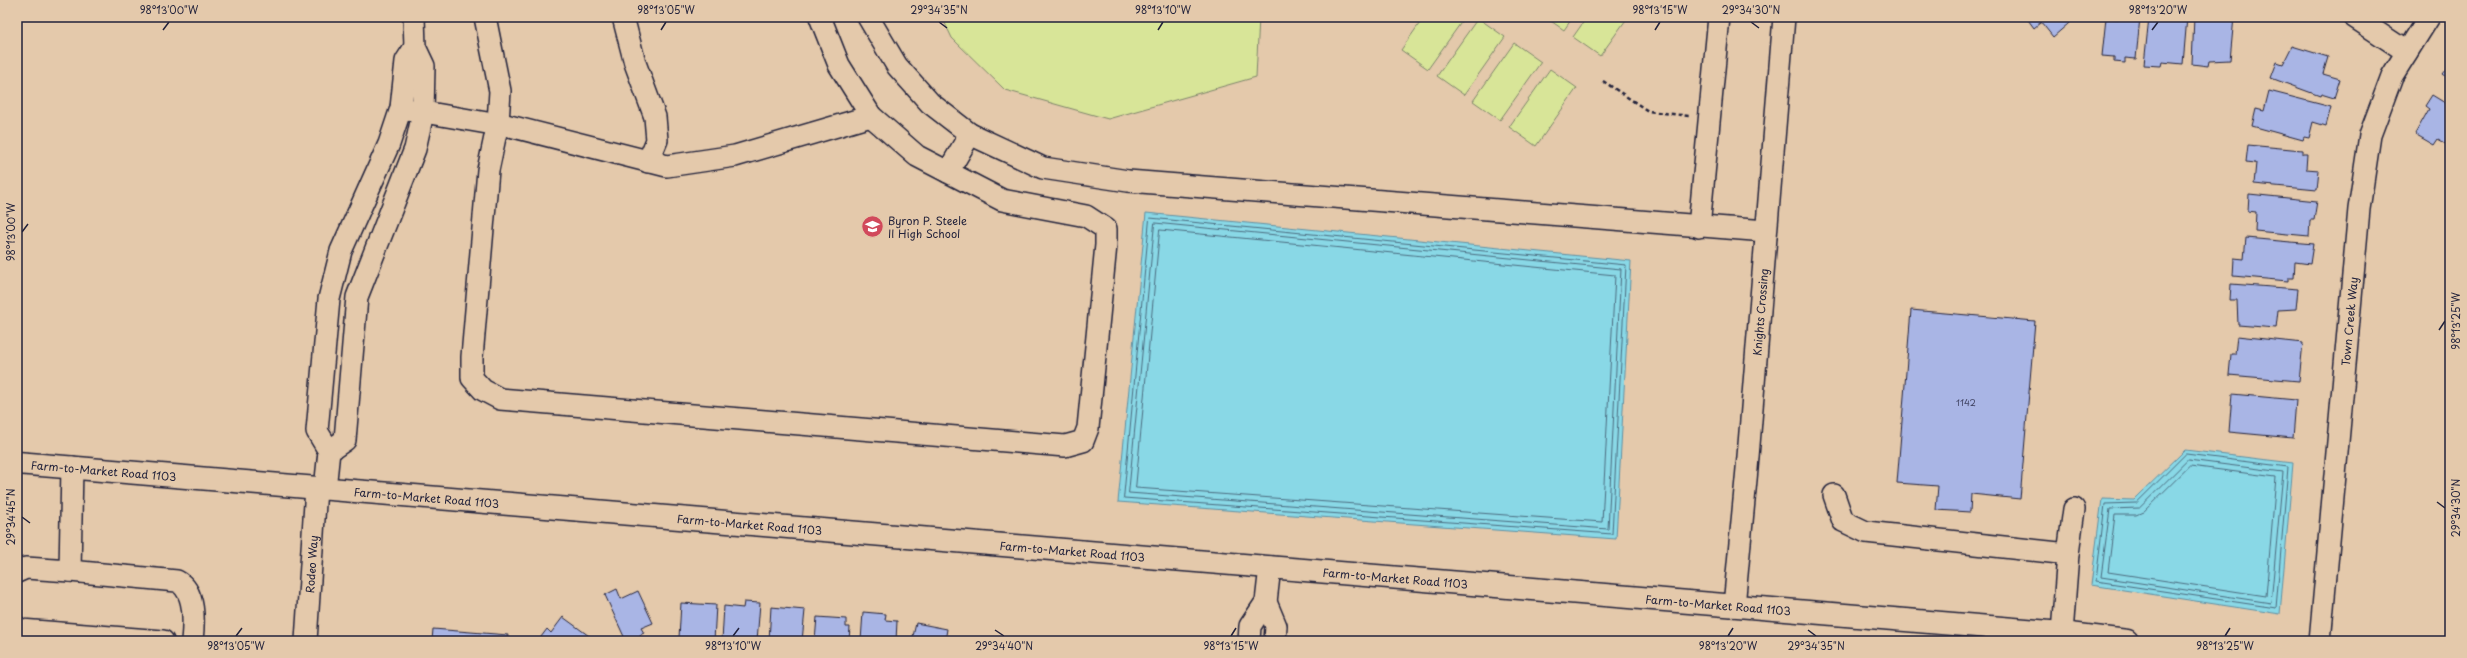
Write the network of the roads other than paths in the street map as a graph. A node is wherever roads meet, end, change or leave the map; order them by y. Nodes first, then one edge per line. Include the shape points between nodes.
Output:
1 (414, 17) edge
2 (485, 17) edge
3 (623, 17) edge
4 (820, 17) edge
5 (868, 17) edge
6 (1719, 17) edge
7 (1784, 17) edge
8 (2354, 17) edge
9 (2429, 17) edge
10 (415, 47) junction
11 (2407, 52) junction
12 (401, 108) junction
13 (423, 113) junction
14 (871, 116) junction
15 (498, 123) junction
16 (970, 134) junction
17 (648, 162) junction
18 (948, 172) junction
19 (1699, 227) junction
20 (1766, 231) junction
21 (329, 451) junction
22 (17, 463) edge
23 (72, 468) junction
24 (321, 488) junction
25 (1834, 495) dead end
26 (2074, 509) dead end
27 (2068, 554) junction
28 (1270, 567) junction
29 (70, 571) junction
30 (17, 572) edge
31 (1266, 602) junction
32 (1734, 606) junction
33 (17, 627) edge
34 (2062, 633) junction
35 (163, 641) edge
36 (192, 641) edge
37 (306, 641) edge
38 (1249, 641) edge
39 (1275, 641) edge
40 (2127, 641) edge
41 (2320, 641) edge

1 - 10 street
2 - 15 street via 500,91
3 - 17 street via 635,63 655,117 657,140
4 - 14 street via 839,65
5 - 16 street via 897,66 930,103
6 - 19 street
7 - 20 street, Knights Crossing
8 - 11 street
9 - 11 street, Town Creek Way
10 - 12 street via 406,61
10 - 13 street via 424,66
11 - 41 street, Town Creek Way via 2392,76 2370,135 2358,209
12 - 13 street
12 - 21 street via 389,144 341,251 329,299 317,431
13 - 15 street
13 - 21 street via 415,149 357,297 345,440
14 - 17 street via 735,156 667,166
14 - 18 street via 917,156
15 - 17 street
15 - 18 street via 488,170 472,357 472,378 483,390 500,399 1058,446 1083,441 1088,428 1106,229 1086,216 1002,200
16 - 18 street
16 - 19 street via 1043,168 1128,181
19 - 20 street
20 - 32 street, Knights Crossing via 1748,470
21 - 24 street, Rodeo Way
22 - 23 main road, Farm-to-Market Road 1103
23 - 24 main road, Farm-to-Market Road 1103
23 - 29 street
24 - 28 main road, Farm-to-Market Road 1103
24 - 37 street, Rodeo Way
25 - 27 street via 1843,521 1866,532
26 - 27 street
27 - 34 street
28 - 31 street
28 - 32 main road, Farm-to-Market Road 1103
29 - 30 street via 26,568
29 - 36 street via 177,582 185,586 190,594
31 - 38 street via 1250,626
31 - 39 street via 1276,626
32 - 34 main road, Farm-to-Market Road 1103
33 - 35 street via 21,630
34 - 40 main road, Farm-to-Market Road 1103

